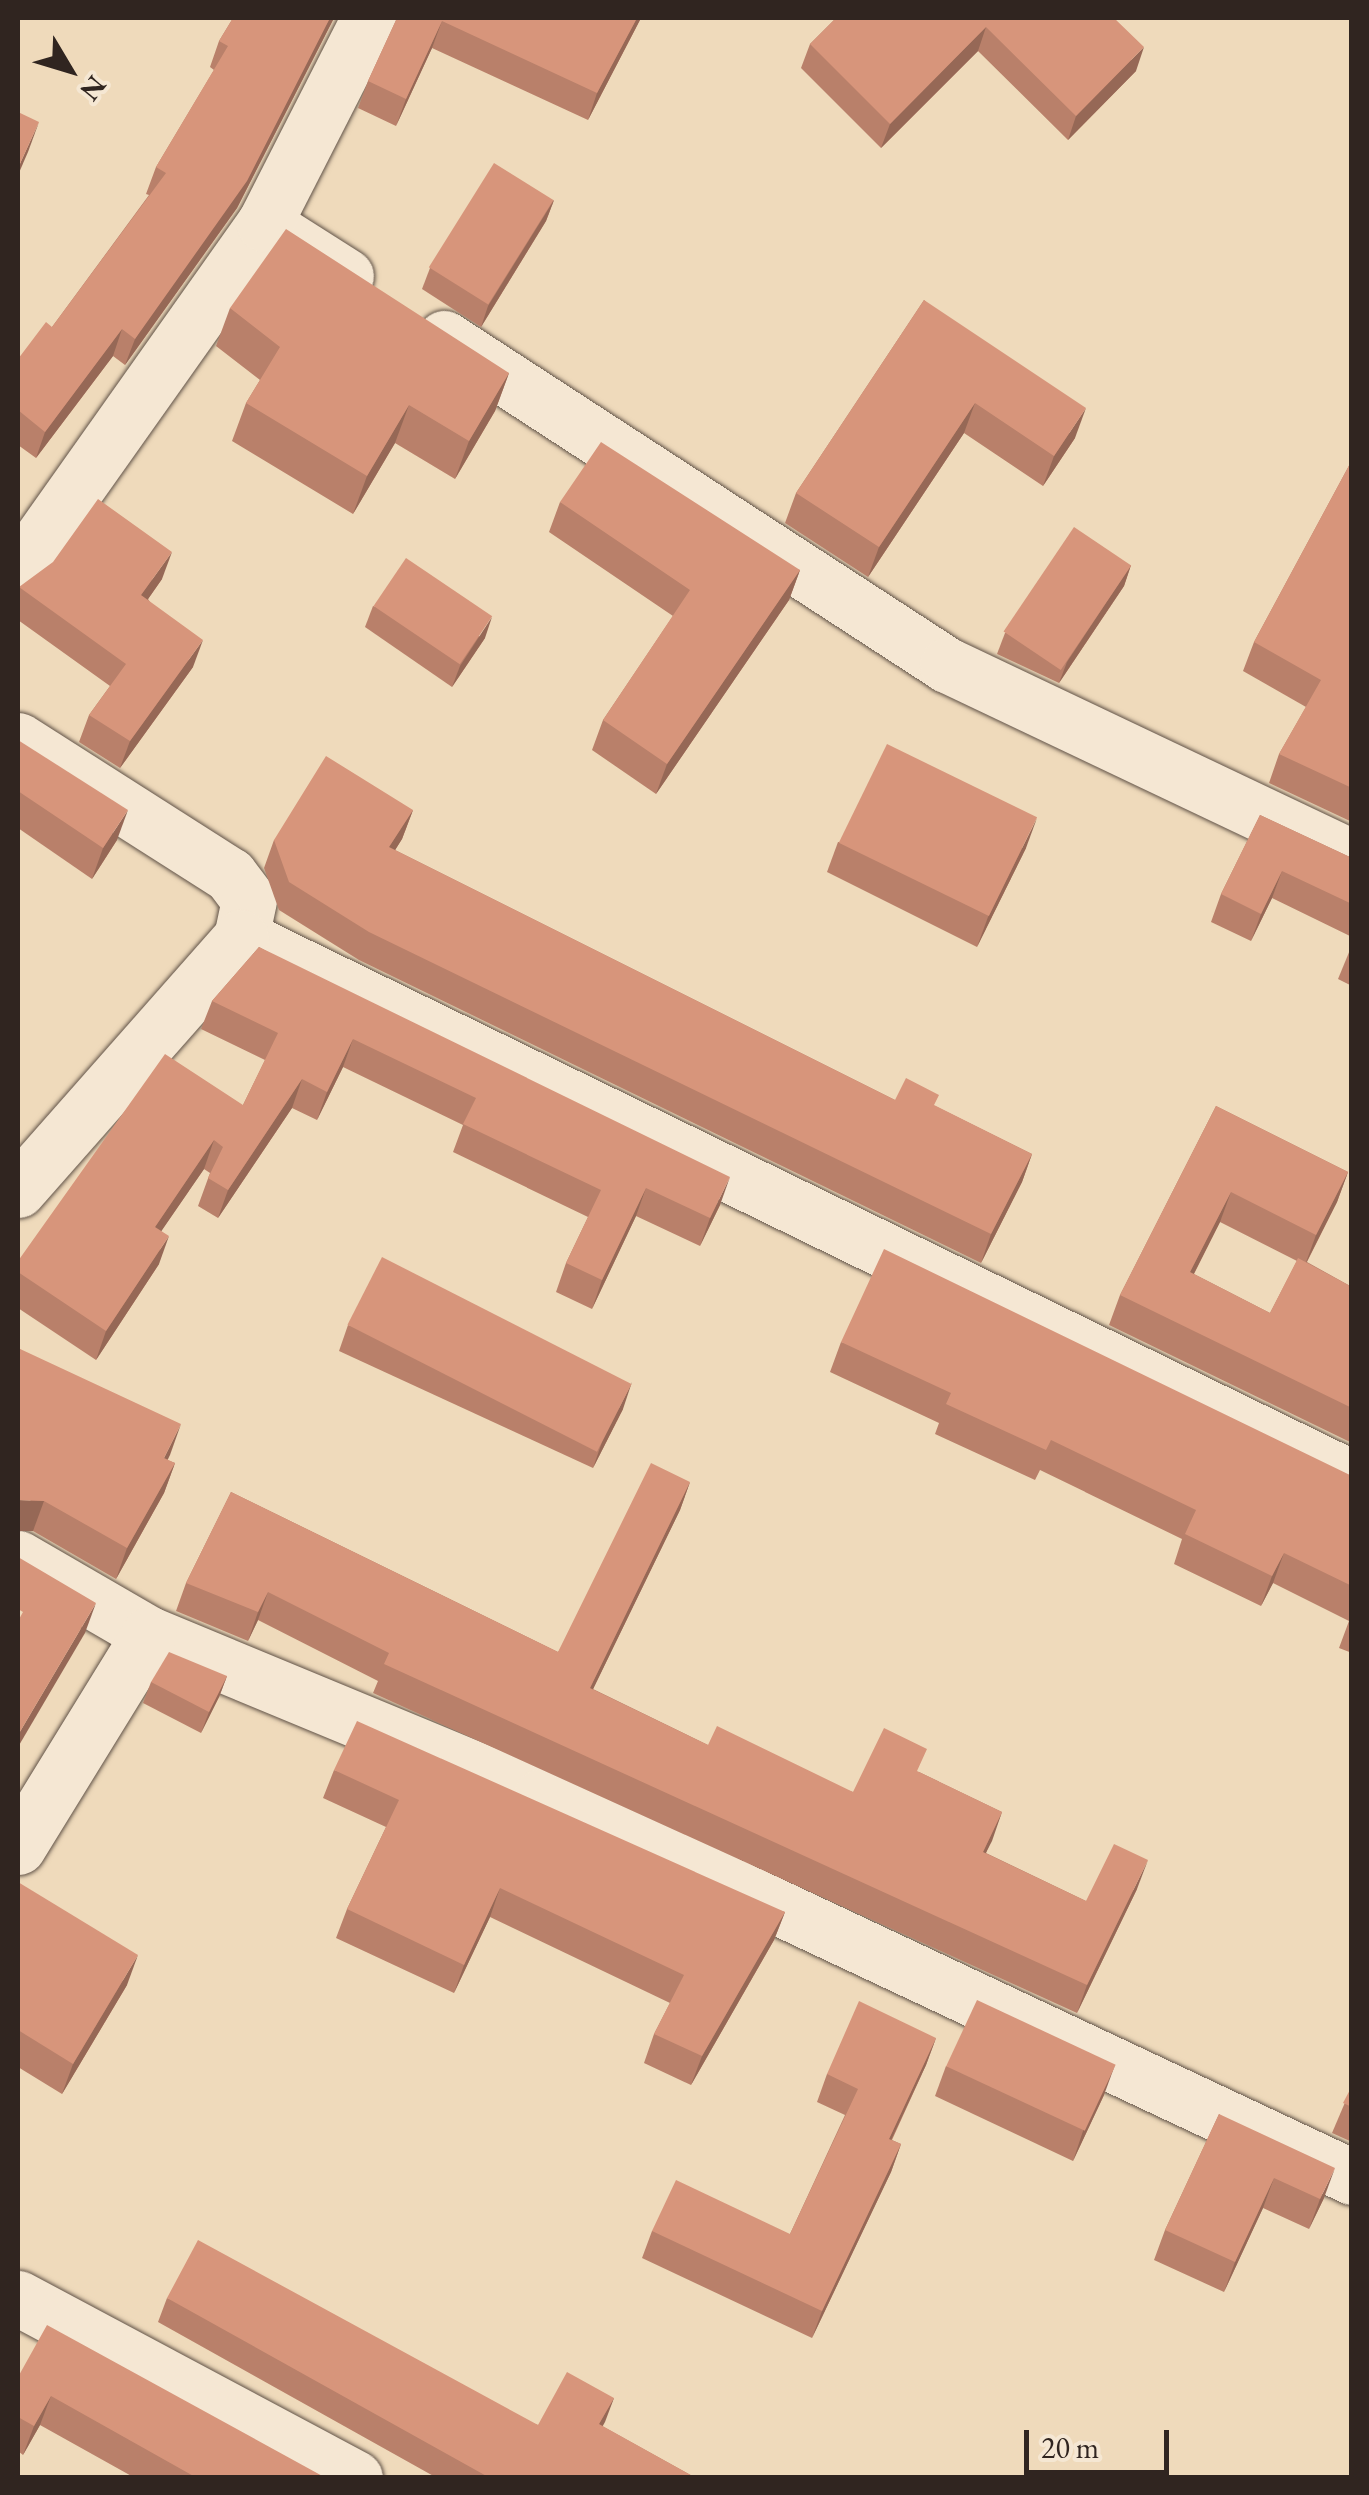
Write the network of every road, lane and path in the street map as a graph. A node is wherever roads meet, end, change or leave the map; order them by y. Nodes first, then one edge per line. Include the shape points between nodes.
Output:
1 (369, 18) edge
2 (264, 224) junction
3 (18, 572) edge
4 (18, 740) edge
5 (1352, 857) edge
6 (241, 937) junction
7 (18, 1190) edge
8 (1352, 1478) edge
9 (18, 1558) edge
10 (149, 1634) junction
11 (18, 1846) edge
12 (1352, 2177) edge
13 (18, 2298) edge
14 (355, 2478) edge

1 - 2 street
2 - 3 street
2 - 5 street via 947,665
4 - 6 street via 230,874 249,900
6 - 7 street
6 - 8 street
9 - 10 street
10 - 11 street
10 - 12 street via 541,1796
13 - 14 street

